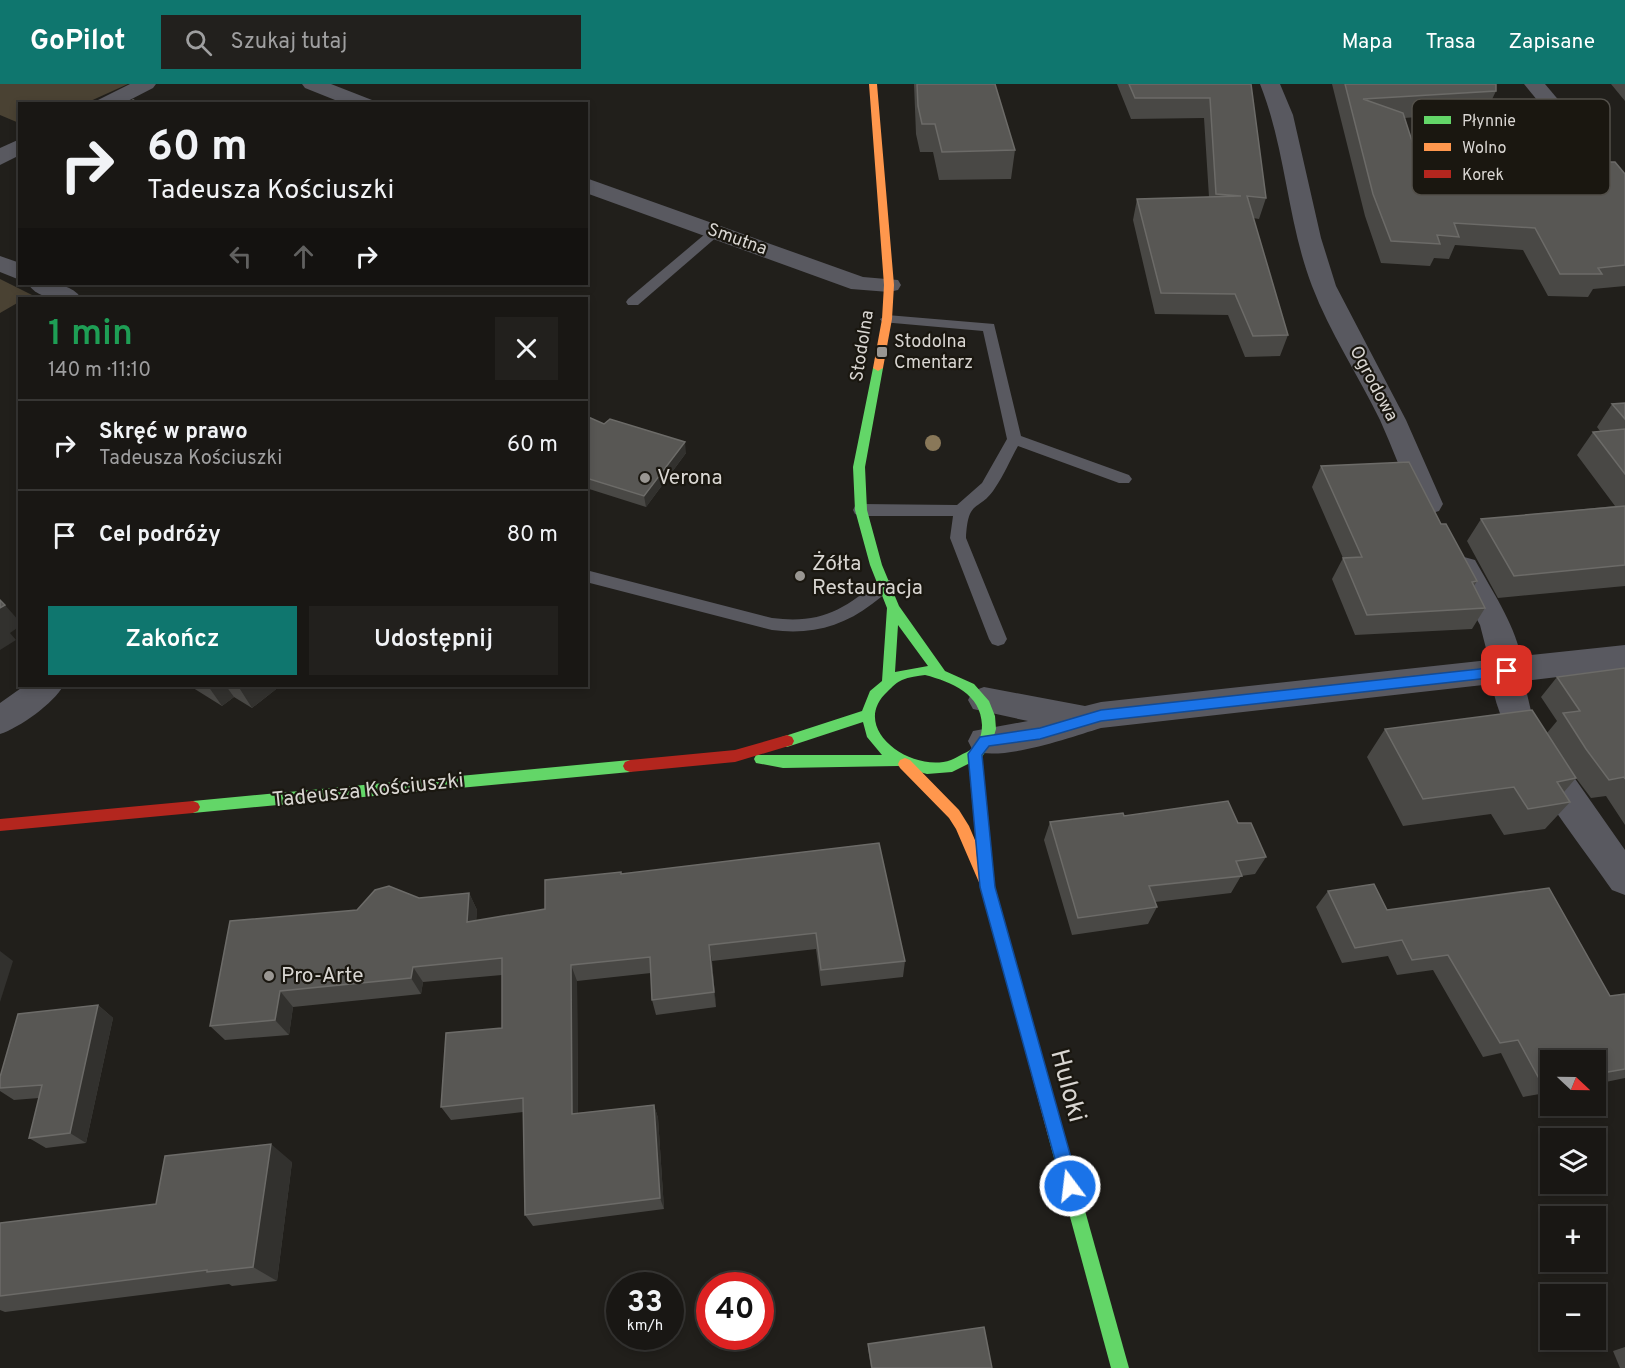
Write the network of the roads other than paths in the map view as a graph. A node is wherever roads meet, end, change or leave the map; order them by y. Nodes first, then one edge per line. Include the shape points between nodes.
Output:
1 (146, 84) edge
2 (312, 84) edge
3 (873, 84) edge
4 (1270, 84) edge
5 (1534, 84) edge
6 (1547, 99) edge
7 (109, 102) edge
8 (360, 102) edge
9 (18, 146) edge
10 (0, 158) edge
11 (1610, 175) edge
12 (588, 186) edge
13 (1625, 193) edge
14 (715, 232) junction
15 (0, 263) edge
16 (18, 272) edge
17 (42, 285) edge
18 (889, 285) junction
19 (67, 297) edge
20 (633, 302) dead end
21 (887, 319) junction
22 (1014, 439) junction
23 (1124, 479) dead end
24 (861, 510) junction
25 (963, 511) junction
26 (588, 577) edge
27 (884, 584) junction
28 (893, 608) junction
29 (998, 639) dead end
30 (1625, 657) edge
31 (939, 671) junction
32 (1507, 671) junction
33 (888, 680) junction
34 (46, 687) edge
35 (984, 700) junction
36 (867, 715) junction
37 (1085, 718) junction
38 (0, 722) edge
39 (980, 748) junction
40 (735, 756) junction
41 (901, 763) junction
42 (0, 825) edge
43 (1625, 879) edge
44 (988, 887) junction
45 (1120, 1368) edge

1 - 7 street
2 - 8 street
3 - 18 street, Stodolna
4 - 32 street, Ogrodowa via 1283,115 1309,238 1324,286 1393,420 1421,489 1499,633
5 - 6 street
9 - 10 street
11 - 13 street
12 - 14 street, Smutna
14 - 18 street, Smutna via 860,284
14 - 20 lane
15 - 16 street
17 - 19 street
18 - 21 street, Stodolna
21 - 22 lane via 990,327
21 - 24 street, Stodolna via 859,467
22 - 23 lane
22 - 25 lane via 988,487
24 - 25 lane
24 - 27 street, Stodolna
25 - 29 lane via 958,538
26 - 27 lane via 789,627 846,616
27 - 28 street, Stodolna
28 - 31 street, Stodolna
28 - 33 street, Stodolna
30 - 32 street
31 - 33 street via 912,671
31 - 35 street via 965,681
32 - 37 street
32 - 43 street, Ogrodowa via 1509,696 1520,722
33 - 36 street via 873,695
34 - 38 street
35 - 37 street
35 - 39 street via 991,721
36 - 40 street, Tadeusza Kościuszki
36 - 41 street via 874,741
37 - 39 street
39 - 41 street via 966,761 943,769
39 - 44 street, Huloki
40 - 41 street, Tadeusza Kościuszki via 783,762
40 - 42 street, Tadeusza Kościuszki
41 - 44 street, Huloki via 958,820
44 - 45 street, Huloki

